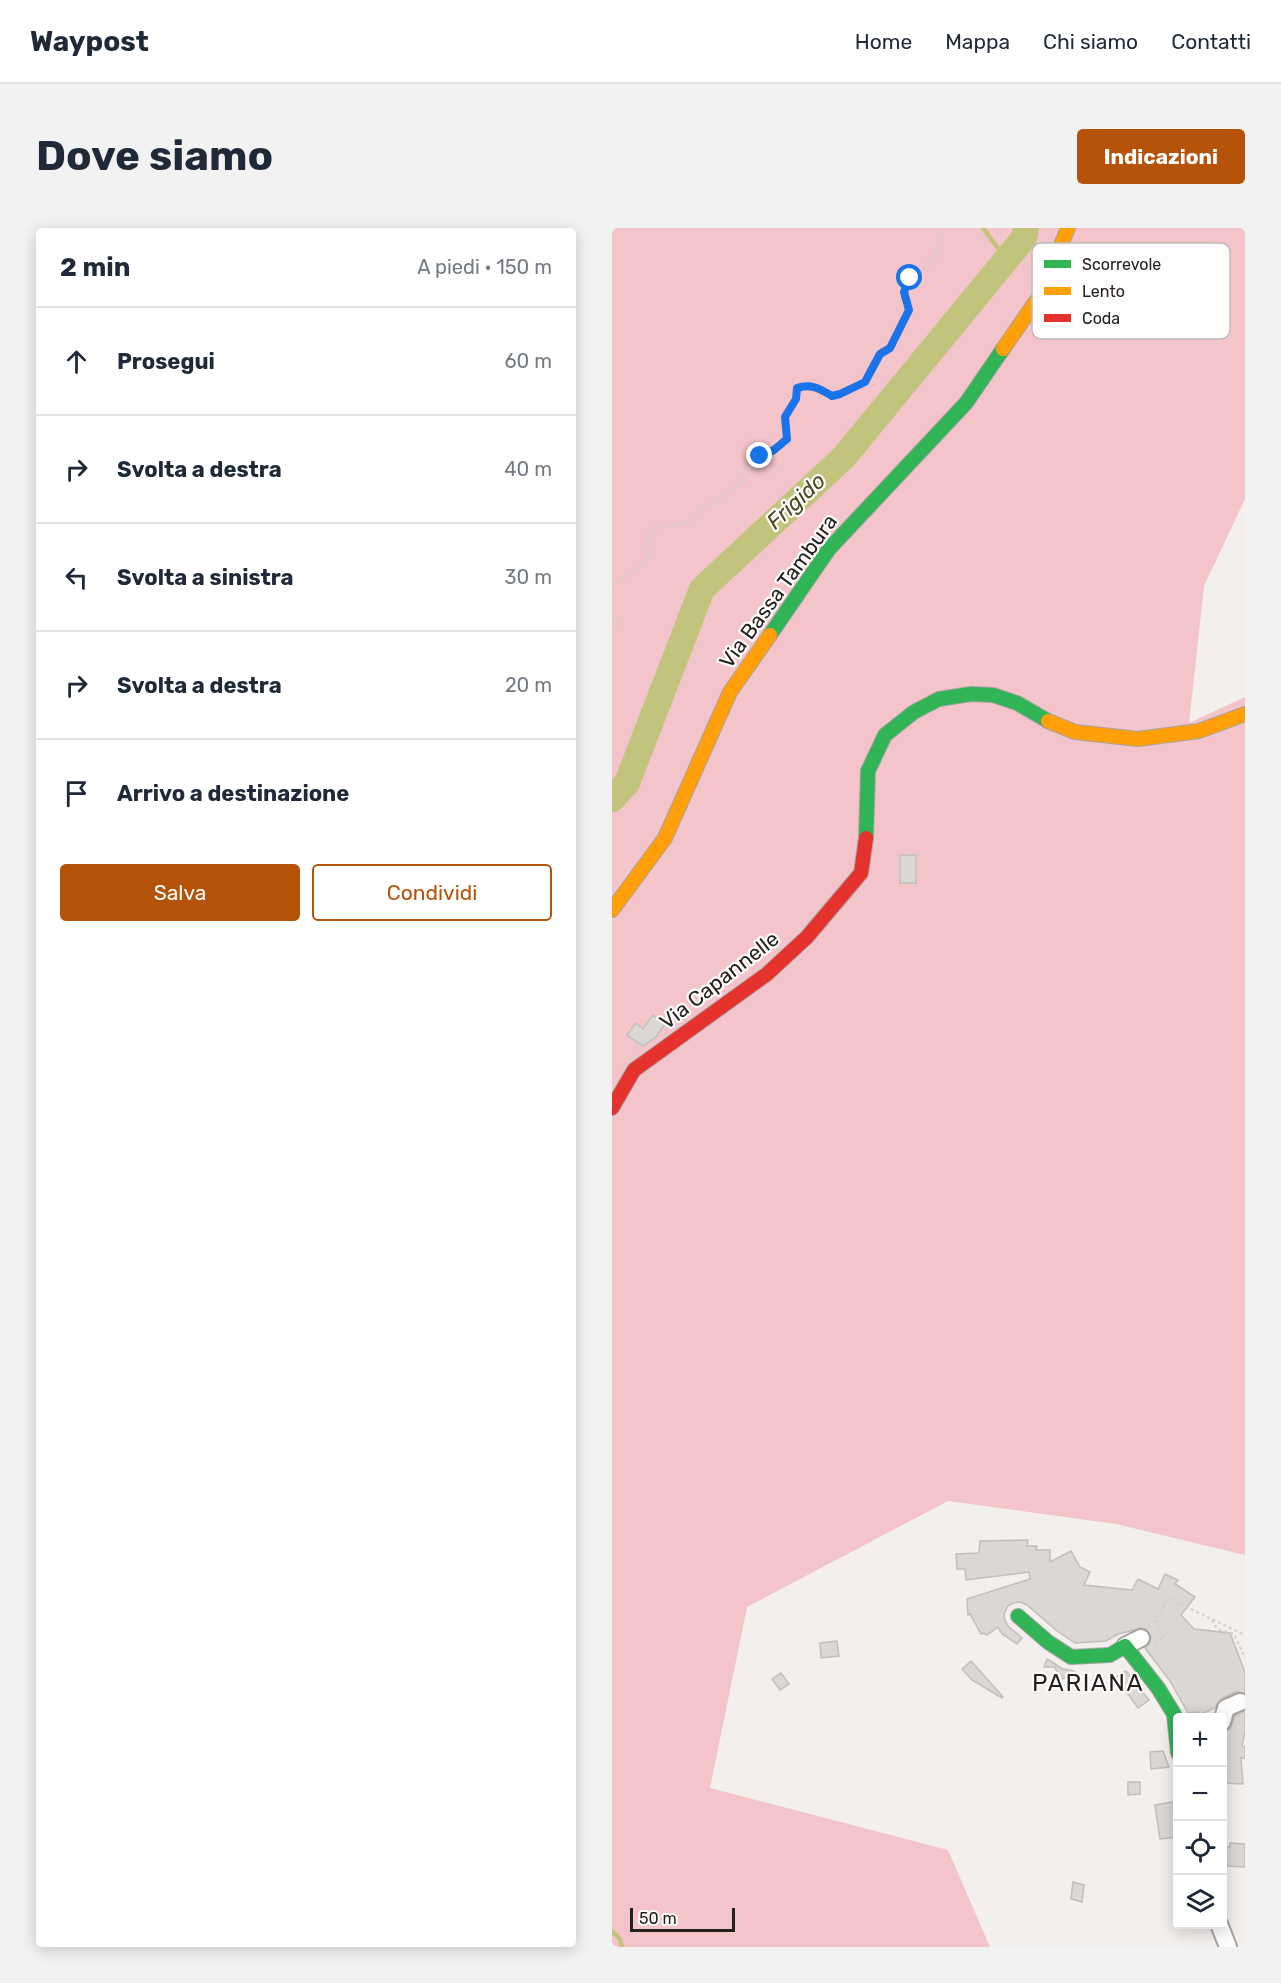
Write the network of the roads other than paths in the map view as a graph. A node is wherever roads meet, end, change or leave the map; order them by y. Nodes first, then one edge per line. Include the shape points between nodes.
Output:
1 (1068, 228) edge
2 (1062, 243) edge
3 (1032, 307) edge
4 (1245, 714) edge
5 (612, 910) edge
6 (612, 1108) edge
7 (1018, 1616) dead end
8 (1141, 1638) dead end
9 (1125, 1646) junction
10 (1240, 1702) dead end
11 (1173, 1713) edge
12 (1225, 1713) edge
13 (1221, 1929) edge
14 (1228, 1947) edge

1 - 2 street, Via Bassa Tambura
3 - 5 street, Via Bassa Tambura via 966,403 830,549 730,692 665,838
4 - 6 street, Via Capannelle via 1199,732 1138,739 1075,732 993,695 939,699 914,712 885,735 868,771 867,841 861,873 807,938 767,974 634,1071
7 - 9 street via 1071,1656 1110,1655
8 - 9 street
9 - 11 street
10 - 12 street via 1226,1708
13 - 14 street

